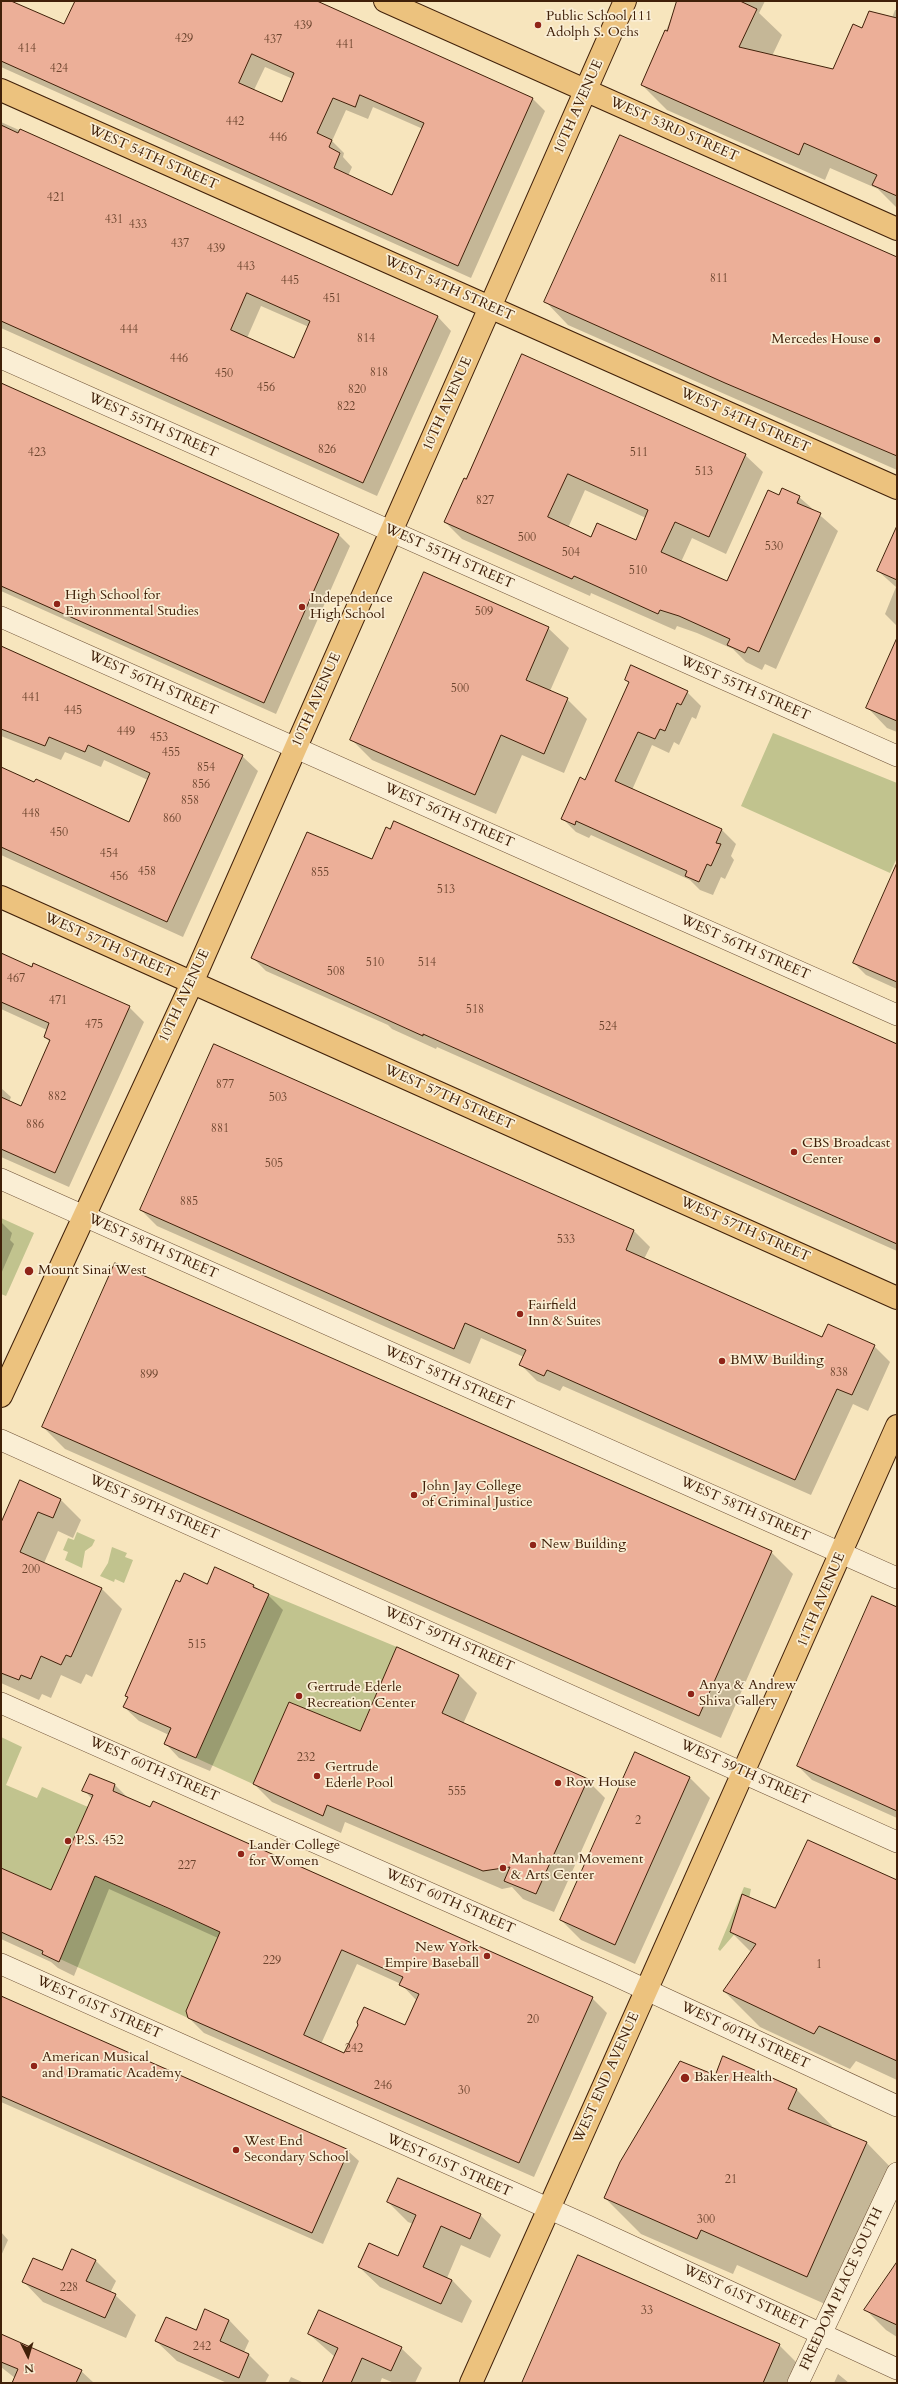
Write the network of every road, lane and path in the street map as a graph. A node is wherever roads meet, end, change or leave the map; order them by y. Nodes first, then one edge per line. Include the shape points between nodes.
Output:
1 (385, 1) edge
2 (625, 1) edge
3 (1, 90) edge
4 (587, 91) junction
5 (897, 229) edge
6 (490, 307) junction
7 (1, 358) edge
8 (897, 488) edge
9 (391, 532) junction
10 (1, 617) edge
11 (296, 748) junction
12 (897, 756) edge
13 (1, 898) edge
14 (192, 983) junction
15 (897, 1015) edge
16 (1, 1179) edge
17 (83, 1216) junction
18 (897, 1298) edge
19 (1, 1396) edge
20 (897, 1426) edge
21 (1, 1440) edge
22 (842, 1553) junction
23 (897, 1578) edge
24 (1, 1703) edge
25 (743, 1772) junction
26 (897, 1842) edge
27 (1, 1964) edge
28 (646, 1991) junction
29 (897, 2106) edge
30 (897, 2173) edge
31 (549, 2208) junction
32 (820, 2333) junction
33 (897, 2369) edge
34 (471, 2383) edge
35 (798, 2383) edge

1 - 4 main road, WEST 53RD STREET
2 - 4 main road, 10TH AVENUE
3 - 6 main road, WEST 54TH STREET
4 - 5 main road, WEST 53RD STREET
4 - 6 main road, 10TH AVENUE
6 - 8 main road, WEST 54TH STREET
6 - 9 main road, 10TH AVENUE
7 - 9 street, WEST 55TH STREET
9 - 11 main road, 10TH AVENUE
9 - 12 street, WEST 55TH STREET
10 - 11 street, WEST 56TH STREET
11 - 14 main road, 10TH AVENUE
11 - 15 street, WEST 56TH STREET
13 - 14 main road, WEST 57TH STREET
14 - 17 main road, 10TH AVENUE
14 - 18 main road, WEST 57TH STREET
16 - 17 street, WEST 58TH STREET
17 - 19 main road, 10TH AVENUE
17 - 22 street, WEST 58TH STREET
20 - 22 main road, 11TH AVENUE
21 - 25 street, WEST 59TH STREET
22 - 23 street, WEST 58TH STREET
22 - 25 main road, 11TH AVENUE
24 - 28 street, WEST 60TH STREET
25 - 26 street, WEST 59TH STREET
25 - 28 main road, WEST END AVENUE
27 - 31 street, WEST 61ST STREET
28 - 29 street, WEST 60TH STREET
28 - 31 main road, WEST END AVENUE
30 - 32 street, FREEDOM PLACE SOUTH
31 - 32 street, WEST 61ST STREET
31 - 34 main road, WEST END AVENUE
32 - 33 street, WEST 61ST STREET
32 - 35 street, FREEDOM PLACE SOUTH

